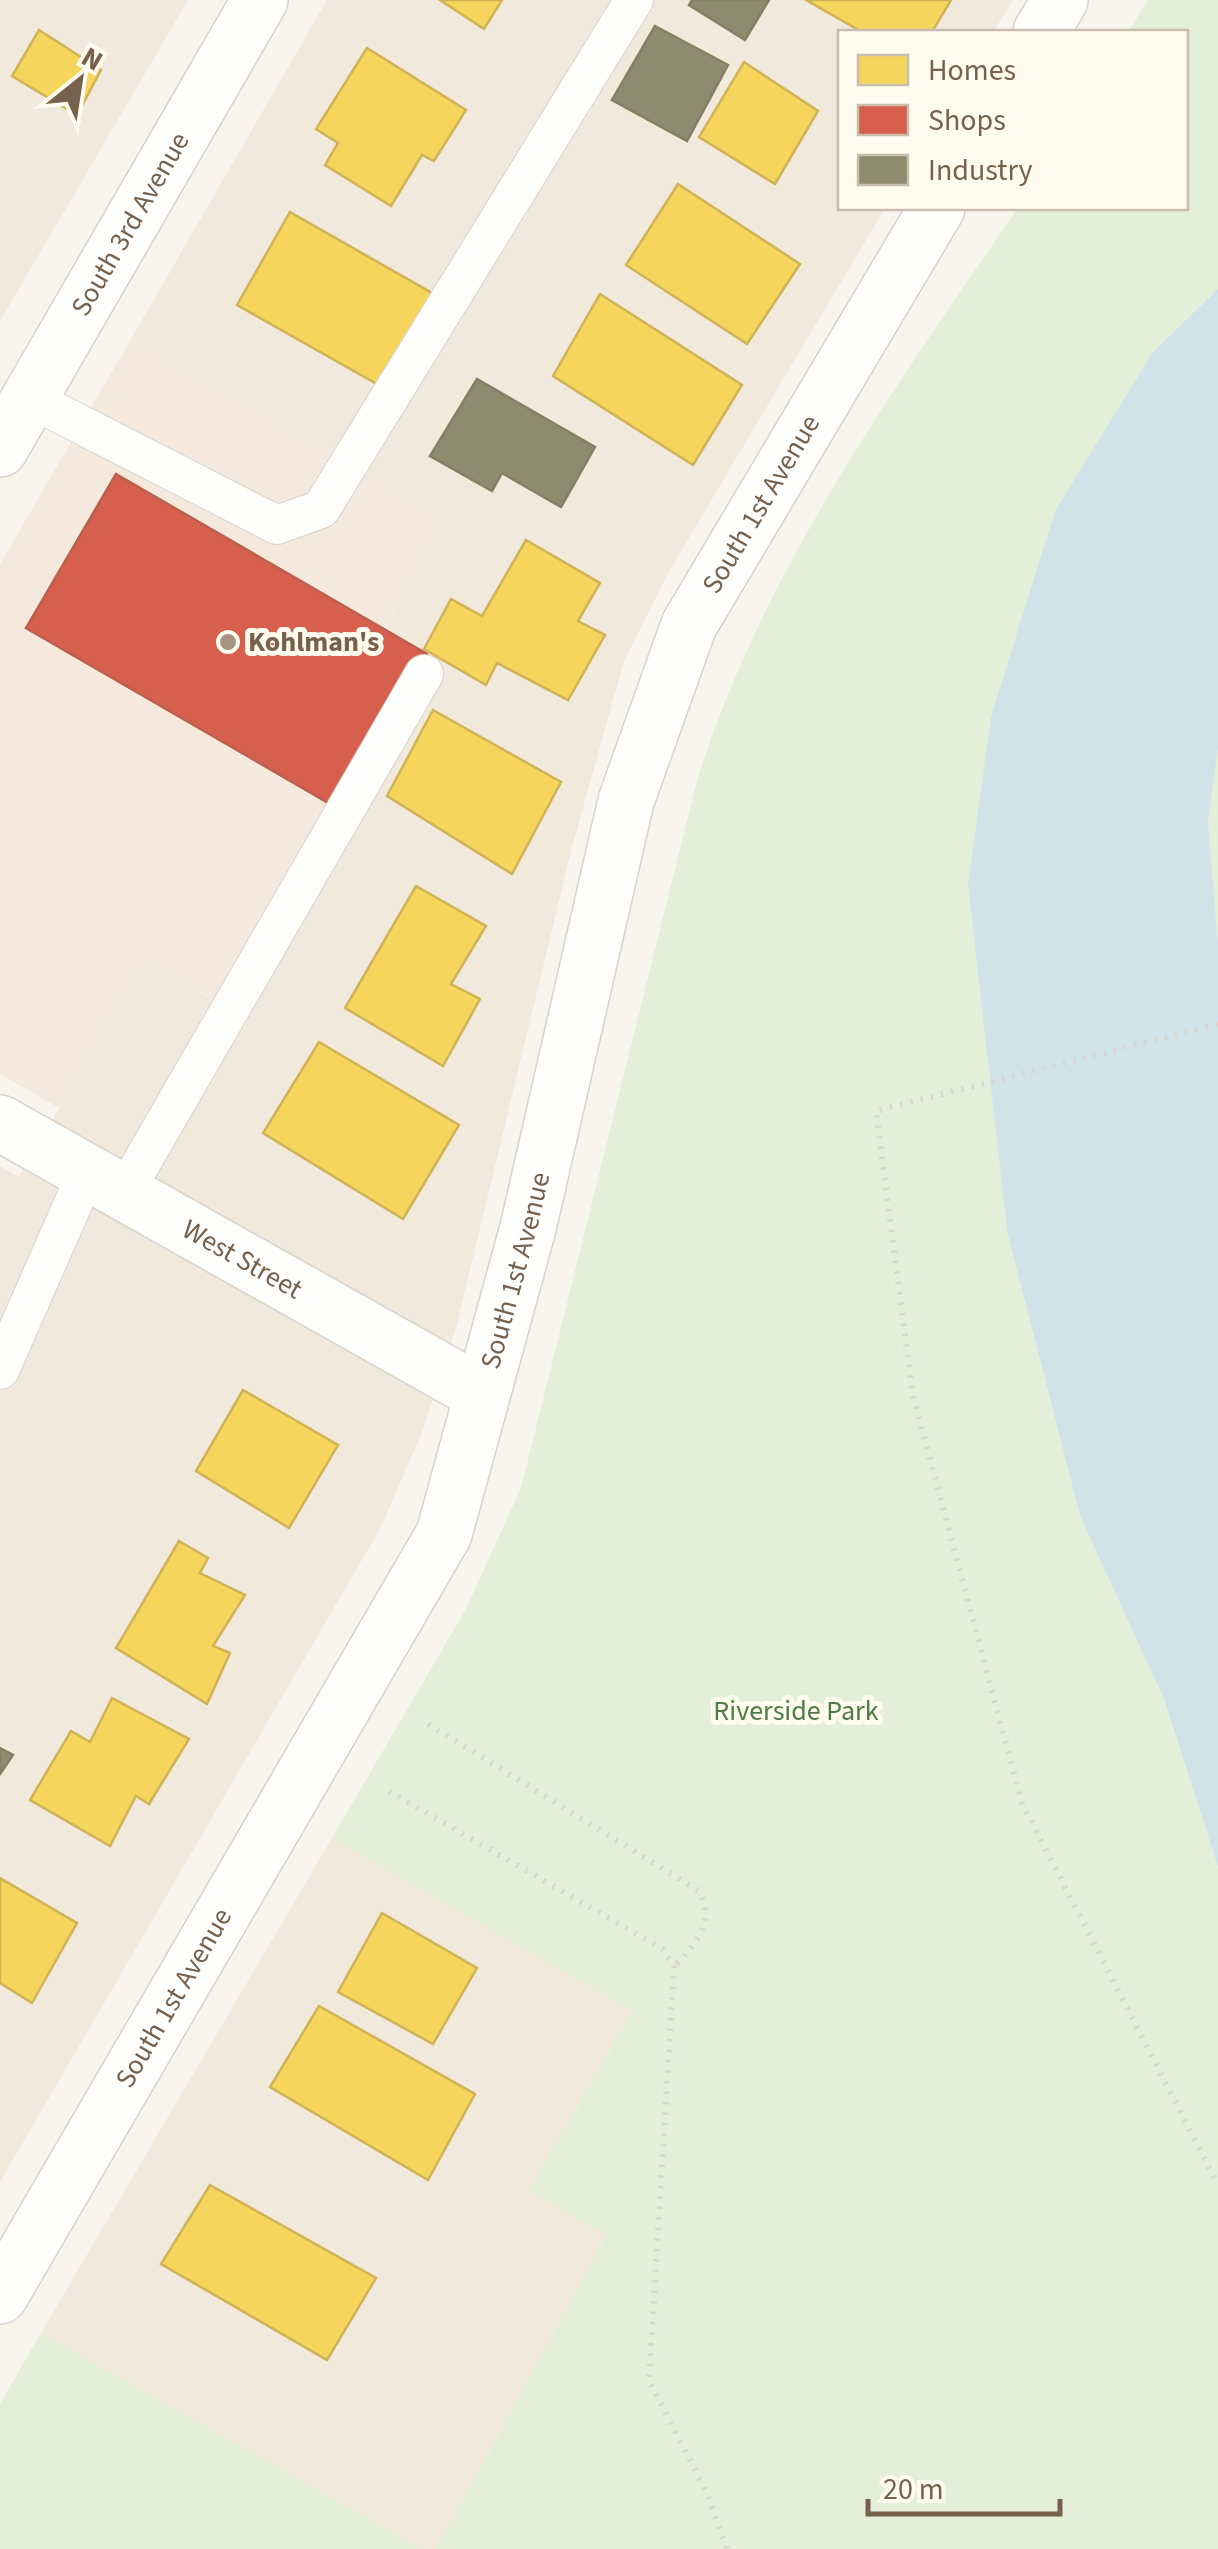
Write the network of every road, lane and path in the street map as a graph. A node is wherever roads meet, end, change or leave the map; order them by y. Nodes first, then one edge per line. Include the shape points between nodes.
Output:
1 (260, 0) edge
2 (634, 0) edge
3 (1060, 0) edge
4 (1042, 30) edge
5 (936, 210) edge
6 (30, 398) junction
7 (0, 449) edge
8 (424, 674) dead end
9 (1218, 1024) edge
10 (0, 1123) edge
11 (106, 1183) junction
12 (0, 1370) edge
13 (482, 1394) junction
14 (428, 1724) dead end
15 (388, 1791) dead end
16 (674, 1967) junction
17 (1218, 2185) edge
18 (0, 2296) edge
19 (727, 2549) edge

1 - 6 street, South 3rd Avenue
2 - 6 lane via 321,509 278,525
3 - 4 street
5 - 13 street, South 1st Avenue via 689,625 626,801 528,1228
6 - 7 street, South 3rd Avenue
8 - 11 lane
9 - 17 path via 876,1111 913,1396 1022,1803
10 - 11 street, West Street
11 - 12 lane
11 - 13 street, West Street
13 - 18 street, South 1st Avenue via 444,1534
14 - 16 path via 698,1891 708,1906 706,1924
15 - 16 path via 664,1950
16 - 19 path via 649,2380

